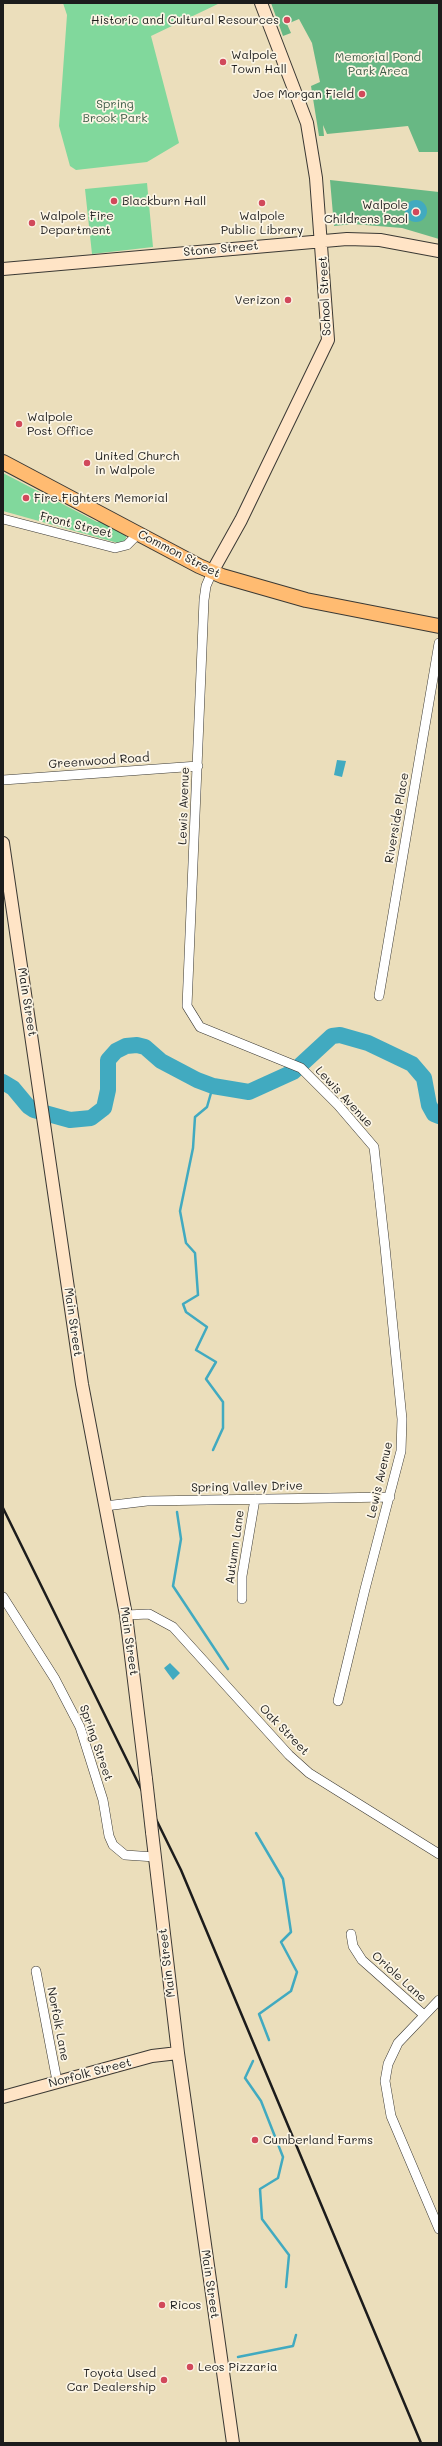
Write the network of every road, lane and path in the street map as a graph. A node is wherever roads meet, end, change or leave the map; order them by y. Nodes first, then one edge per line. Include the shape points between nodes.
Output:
1 (261, 3) edge
2 (322, 241) junction
3 (439, 251) edge
4 (3, 269) edge
5 (3, 462) edge
6 (3, 519) edge
7 (138, 534) junction
8 (212, 572) junction
9 (439, 626) edge
10 (439, 643) edge
11 (198, 766) junction
12 (3, 780) edge
13 (3, 843) edge
14 (379, 996) dead end
15 (390, 1497) junction
16 (255, 1499) junction
17 (105, 1506) junction
18 (3, 1597) edge
19 (242, 1599) dead end
20 (126, 1615) junction
21 (338, 1700) dead end
22 (439, 1854) edge
23 (155, 1857) junction
24 (351, 1934) dead end
25 (36, 1971) dead end
26 (439, 2000) edge
27 (424, 2015) junction
28 (178, 2053) junction
29 (57, 2081) junction
30 (3, 2096) edge
31 (439, 2229) edge
32 (233, 2443) edge

1 - 2 main road, School Street via 307,124
2 - 3 main road, Stone Street via 380,240
2 - 4 main road, Stone Street
2 - 8 main road, School Street via 328,340 241,520
5 - 7 main road, Common Street
6 - 7 street, Front Street via 115,548 127,545
7 - 8 main road, Common Street
8 - 9 main road, Common Street via 306,600
8 - 11 street, Lewis Avenue via 204,600
10 - 14 street, Riverside Place
11 - 12 street, Greenwood Road
11 - 15 street, Lewis Avenue via 187,1006 192,1017 200,1027 297,1066 338,1105 374,1146 402,1419 401,1451
13 - 17 main road, Main Street via 82,1384
15 - 16 street, Spring Valley Drive
15 - 21 street, Lewis Avenue
16 - 17 street, Spring Valley Drive via 147,1501
16 - 19 street, Autumn Lane via 242,1576
17 - 20 main road, Main Street
18 - 23 street, Spring Street via 55,1679 77,1720 91,1758 113,1845 125,1855
20 - 22 street, Oak Street via 148,1614 173,1627 289,1755 309,1773
20 - 23 main road, Main Street, bridge
23 - 28 main road, Main Street
24 - 27 street, Oriole Lane via 353,1946 362,1960
25 - 29 street, Norfolk Lane
26 - 27 street
27 - 31 street via 398,2043 388,2064 385,2082 392,2116
28 - 29 main road, Norfolk Street via 152,2056
28 - 32 main road, Main Street
29 - 30 main road, Norfolk Street

